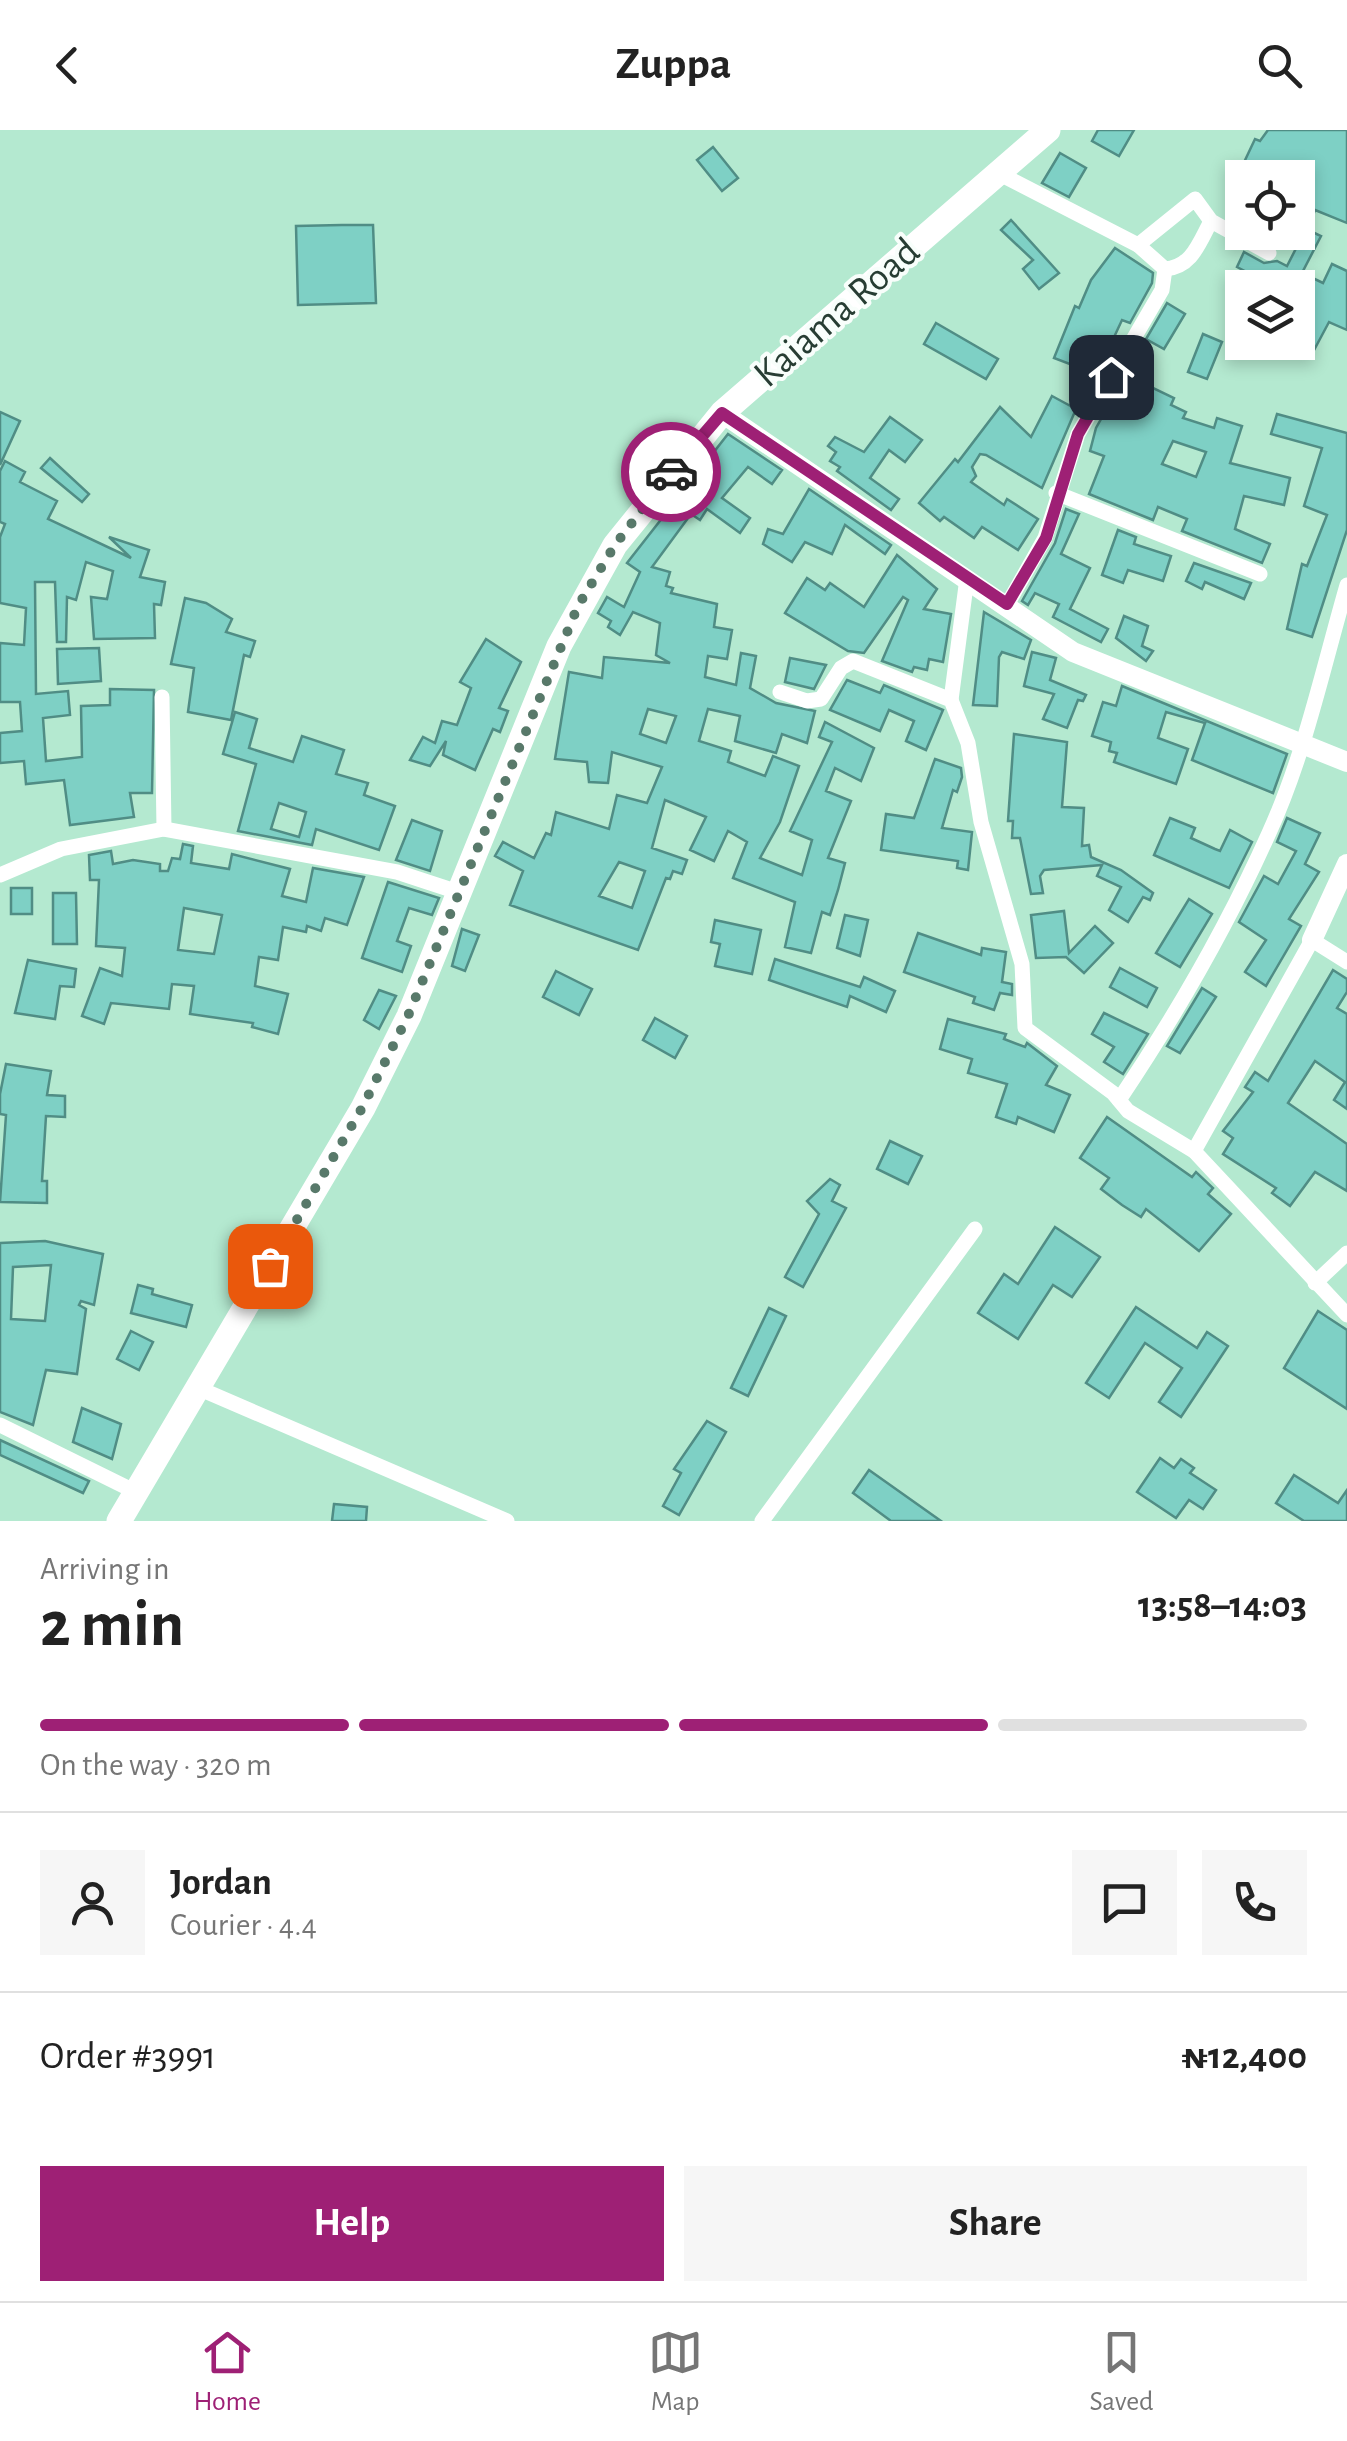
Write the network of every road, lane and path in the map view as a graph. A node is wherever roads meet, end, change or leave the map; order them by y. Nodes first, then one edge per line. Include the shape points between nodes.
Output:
1 (1048, 130) edge
2 (998, 173) junction
3 (1211, 221) junction
4 (1138, 246) junction
5 (1270, 252) dead end
6 (1165, 269) junction
7 (722, 413) junction
8 (1056, 493) junction
9 (1260, 574) dead end
10 (967, 578) junction
11 (1347, 585) edge
12 (1007, 604) junction
13 (780, 692) dead end
14 (162, 696) dead end
15 (951, 700) junction
16 (1304, 742) junction
17 (1347, 762) edge
18 (164, 830) junction
19 (1347, 864) edge
20 (0, 874) edge
21 (461, 893) junction
22 (1312, 940) junction
23 (1347, 962) edge
24 (1118, 1100) junction
25 (1194, 1151) junction
26 (975, 1229) dead end
27 (1347, 1254) edge
28 (1315, 1283) junction
29 (1347, 1315) edge
30 (198, 1388) junction
31 (0, 1425) edge
32 (136, 1492) junction
33 (119, 1521) edge
34 (506, 1521) edge
35 (762, 1521) edge

1 - 2 highway, Kaiama Road
2 - 4 street
2 - 7 highway, Kaiama Road
3 - 4 street via 1202,203 1188,200
3 - 5 street
3 - 6 street via 1190,259
4 - 6 street
6 - 8 street via 1162,290 1078,434
7 - 10 street
7 - 21 highway, Kaiama Road via 634,518 578,606
8 - 9 street
8 - 12 street via 1046,538
10 - 12 street
10 - 15 street
11 - 16 street
12 - 16 street via 1073,652
13 - 15 street via 821,699 854,661
14 - 18 street
15 - 24 street via 968,742 981,822 1022,964 1025,1028
16 - 17 street
16 - 24 street via 1270,832 1198,979
18 - 20 street via 61,849
18 - 21 street via 397,872
19 - 22 street
21 - 30 highway, Kaiama Road via 362,1108
22 - 23 street
22 - 25 street
24 - 25 street
25 - 28 street
26 - 35 street
27 - 28 street
28 - 29 street
30 - 32 highway, Kaiama Road
30 - 34 street
31 - 32 street
32 - 33 highway, Kaiama Road

